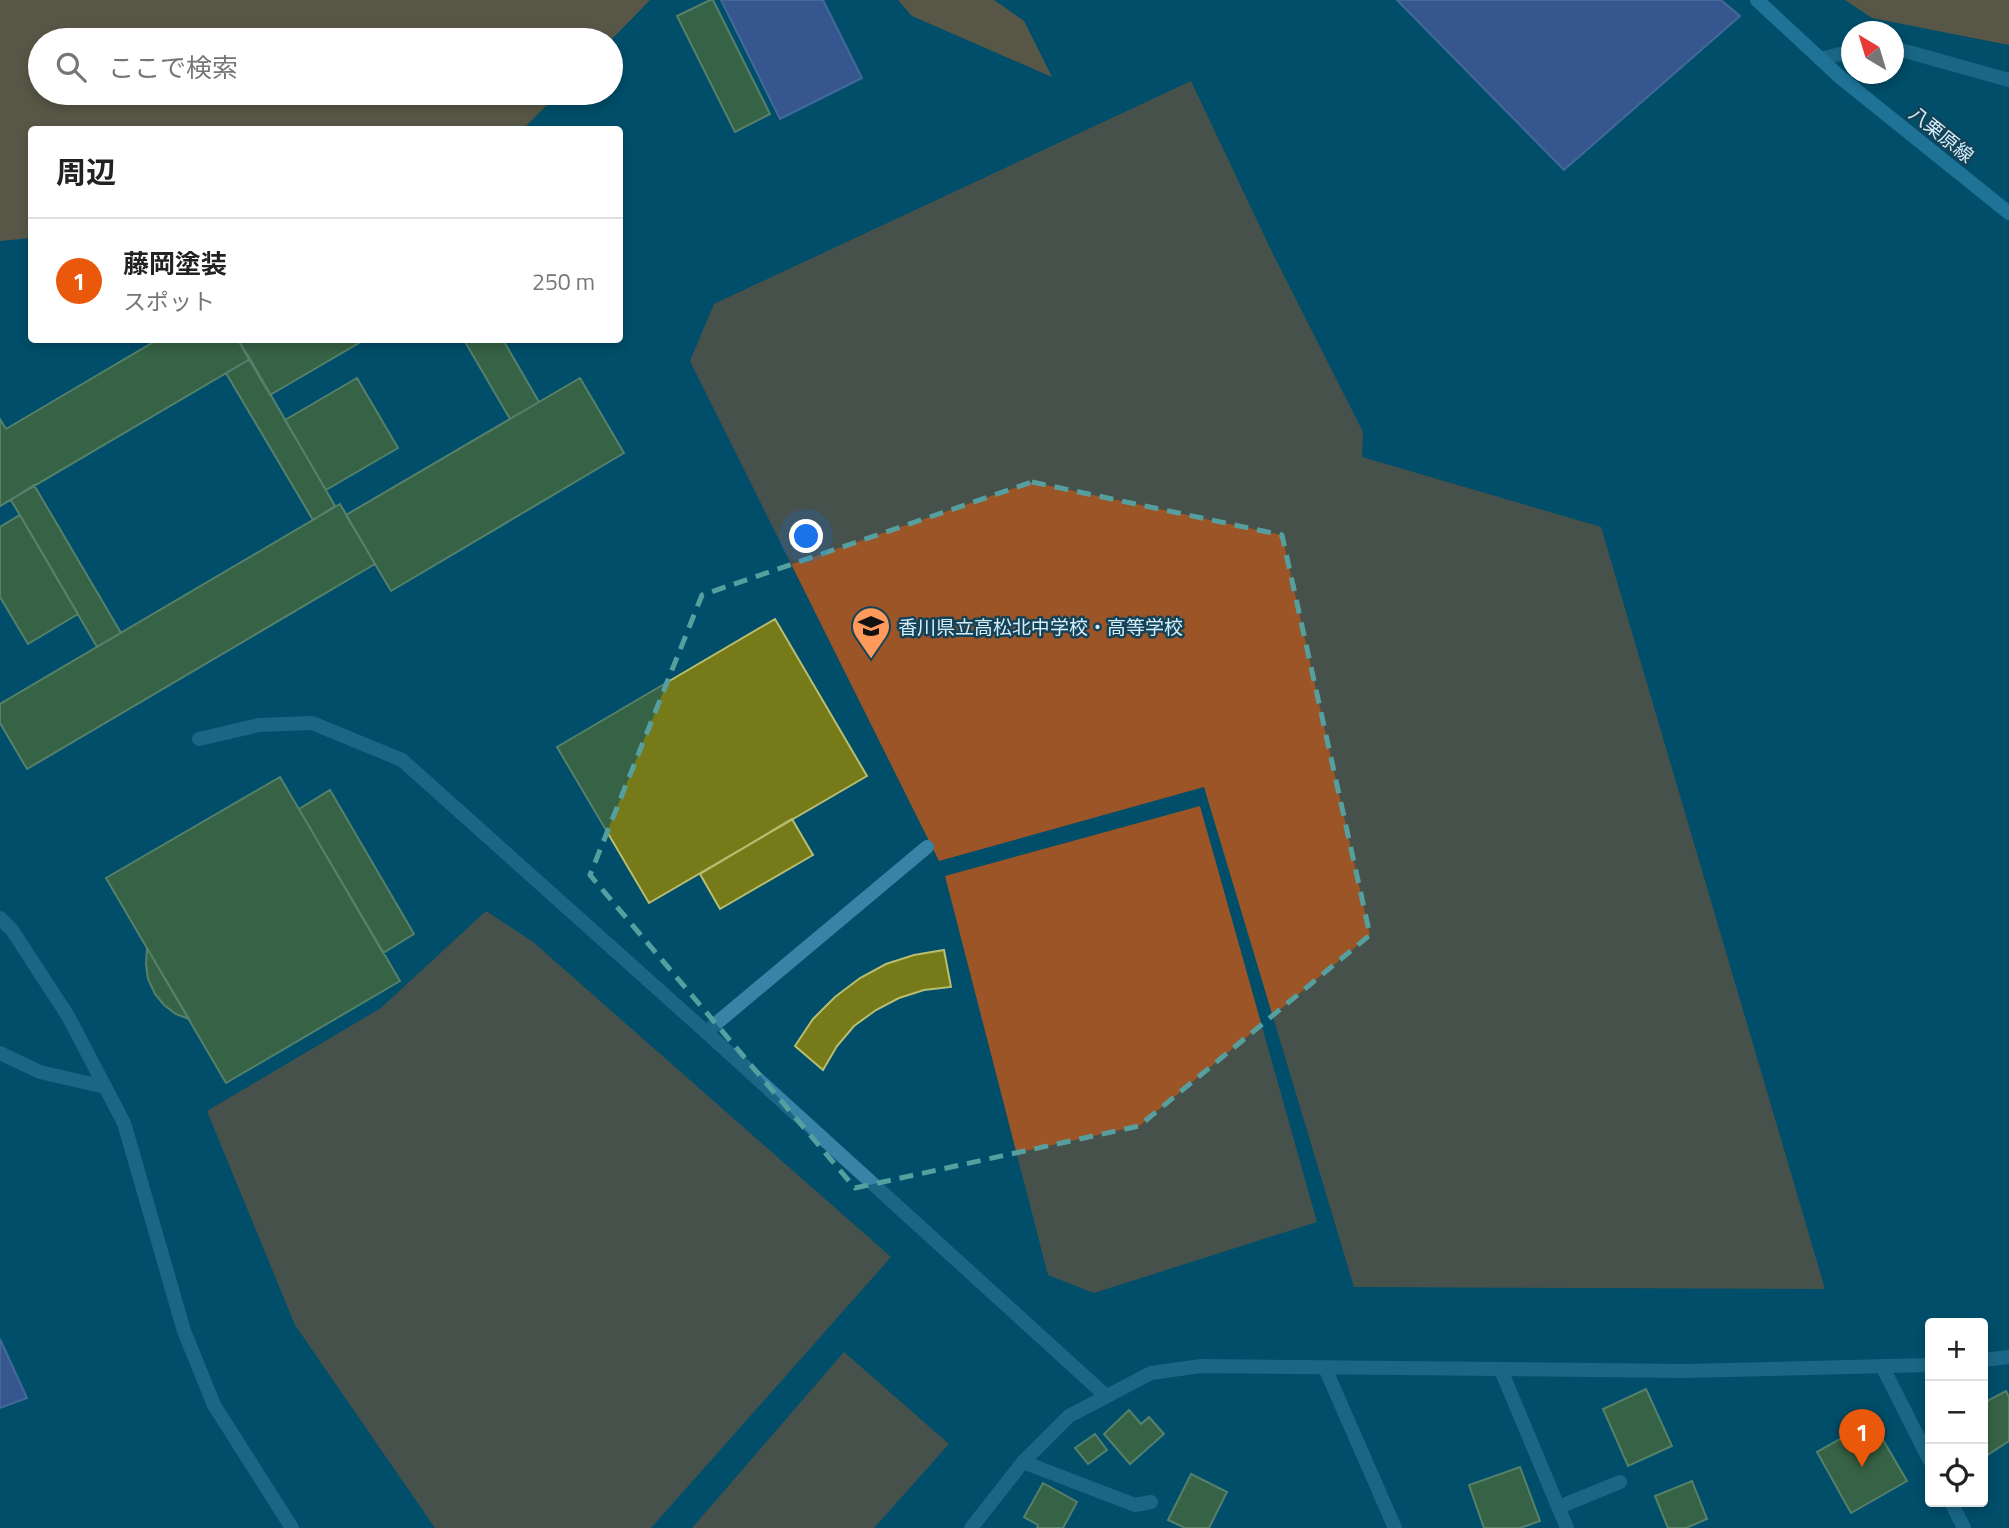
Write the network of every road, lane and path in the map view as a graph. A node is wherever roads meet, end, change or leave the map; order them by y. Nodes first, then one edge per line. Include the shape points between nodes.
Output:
1 (1757, 0) edge
2 (1904, 51) edge
3 (1841, 54) edge
4 (1820, 59) junction
5 (2009, 80) edge
6 (2009, 213) edge
7 (199, 739) dead end
8 (927, 847) dead end
9 (0, 918) edge
10 (706, 1032) junction
11 (0, 1053) edge
12 (105, 1087) junction
13 (2009, 1357) edge
14 (1988, 1359) edge
15 (1925, 1365) edge
16 (1882, 1366) junction
17 (1325, 1368) junction
18 (1501, 1370) junction
19 (1105, 1395) junction
20 (1925, 1451) edge
21 (1023, 1462) junction
22 (1620, 1482) dead end
23 (1151, 1502) dead end
24 (1559, 1507) junction
25 (1954, 1507) edge
26 (292, 1528) edge
27 (971, 1528) edge
28 (1395, 1528) edge
29 (1567, 1528) edge
30 (1965, 1528) edge

1 - 4 main road, 八栗原線
2 - 5 street
3 - 4 street
4 - 6 main road, 八栗原線
7 - 10 street via 259,725 312,723 402,761
8 - 10 street
9 - 12 street via 68,1016
10 - 19 street
11 - 12 street via 40,1072
12 - 26 street via 124,1123 184,1331 214,1405
13 - 14 street
15 - 16 street
16 - 18 street
16 - 20 street
17 - 18 street
17 - 19 street via 1201,1366 1151,1373
17 - 28 street
18 - 24 street
19 - 21 street via 1069,1416
21 - 23 street via 1135,1505
21 - 27 street
22 - 24 street
24 - 29 street
25 - 30 street

